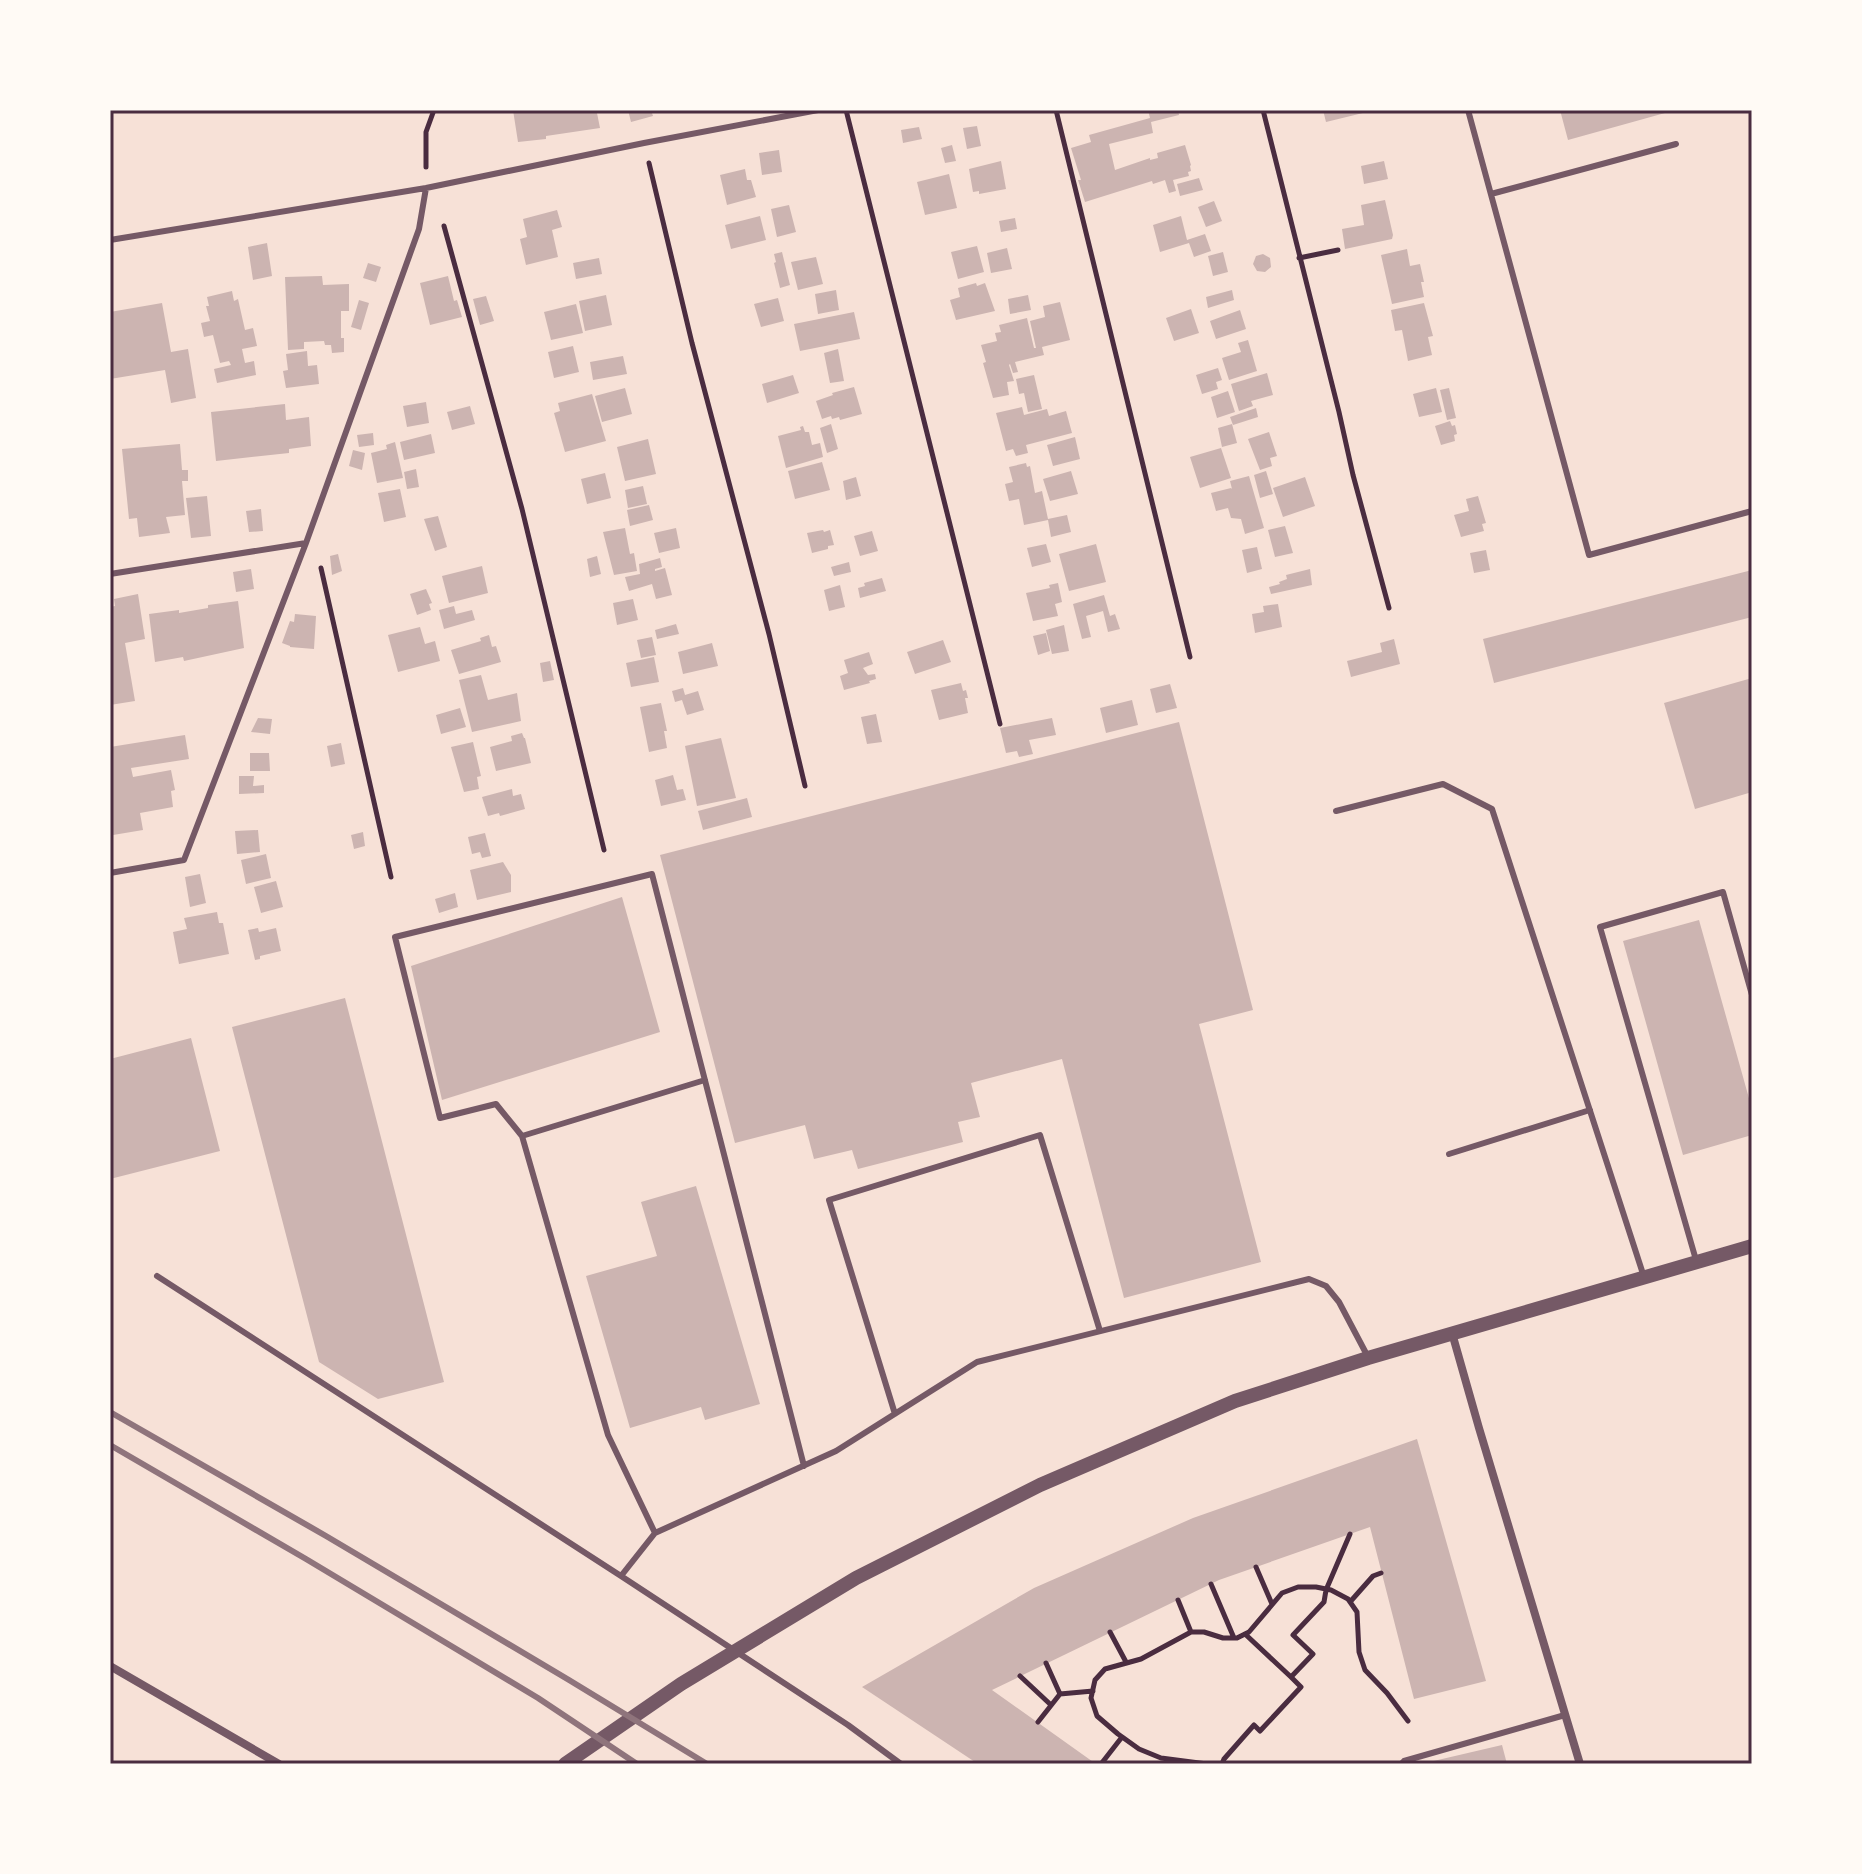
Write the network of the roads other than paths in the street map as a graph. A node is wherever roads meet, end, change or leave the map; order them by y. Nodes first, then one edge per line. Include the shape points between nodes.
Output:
1 (818, 110) edge
2 (1468, 110) edge
3 (1676, 144) dead end
4 (429, 188) junction
5 (1491, 194) junction
6 (110, 240) edge
7 (1752, 511) edge
8 (306, 543) junction
9 (110, 574) edge
10 (1336, 811) dead end
11 (110, 873) edge
12 (1752, 995) edge
13 (705, 1080) junction
14 (1590, 1110) junction
15 (522, 1136) junction
16 (1449, 1154) dead end
17 (1752, 1246) edge
18 (1696, 1262) junction
19 (157, 1276) dead end
20 (1644, 1277) junction
21 (1100, 1331) junction
22 (1452, 1333) junction
23 (1368, 1358) junction
24 (895, 1414) junction
25 (804, 1466) junction
26 (655, 1533) junction
27 (621, 1576) junction
28 (110, 1666) edge
29 (1565, 1715) junction
30 (279, 1764) edge
31 (565, 1764) edge
32 (901, 1764) edge
33 (1401, 1764) edge
34 (1580, 1764) edge

1 - 4 lane
2 - 5 lane
3 - 5 lane
4 - 6 lane
4 - 8 lane
5 - 7 lane via 1589,555
8 - 9 lane
8 - 11 lane via 184,860
10 - 14 lane via 1443,784 1492,809
12 - 18 lane via 1723,892 1600,927
13 - 15 lane
13 - 15 lane via 652,874 395,937 440,1118 496,1104
13 - 25 lane
14 - 16 lane
14 - 20 lane
15 - 26 lane via 608,1435
17 - 18 street
18 - 20 street
19 - 27 lane
20 - 22 street
21 - 23 lane via 1309,1279 1326,1286 1339,1302
21 - 24 lane via 977,1362
21 - 24 lane via 1040,1135 829,1200
22 - 23 street
22 - 29 street
23 - 31 street via 1235,1401 1040,1485 856,1578 681,1684
24 - 25 lane
25 - 26 lane
26 - 27 lane
27 - 32 lane
28 - 30 street
29 - 33 lane
29 - 34 street

